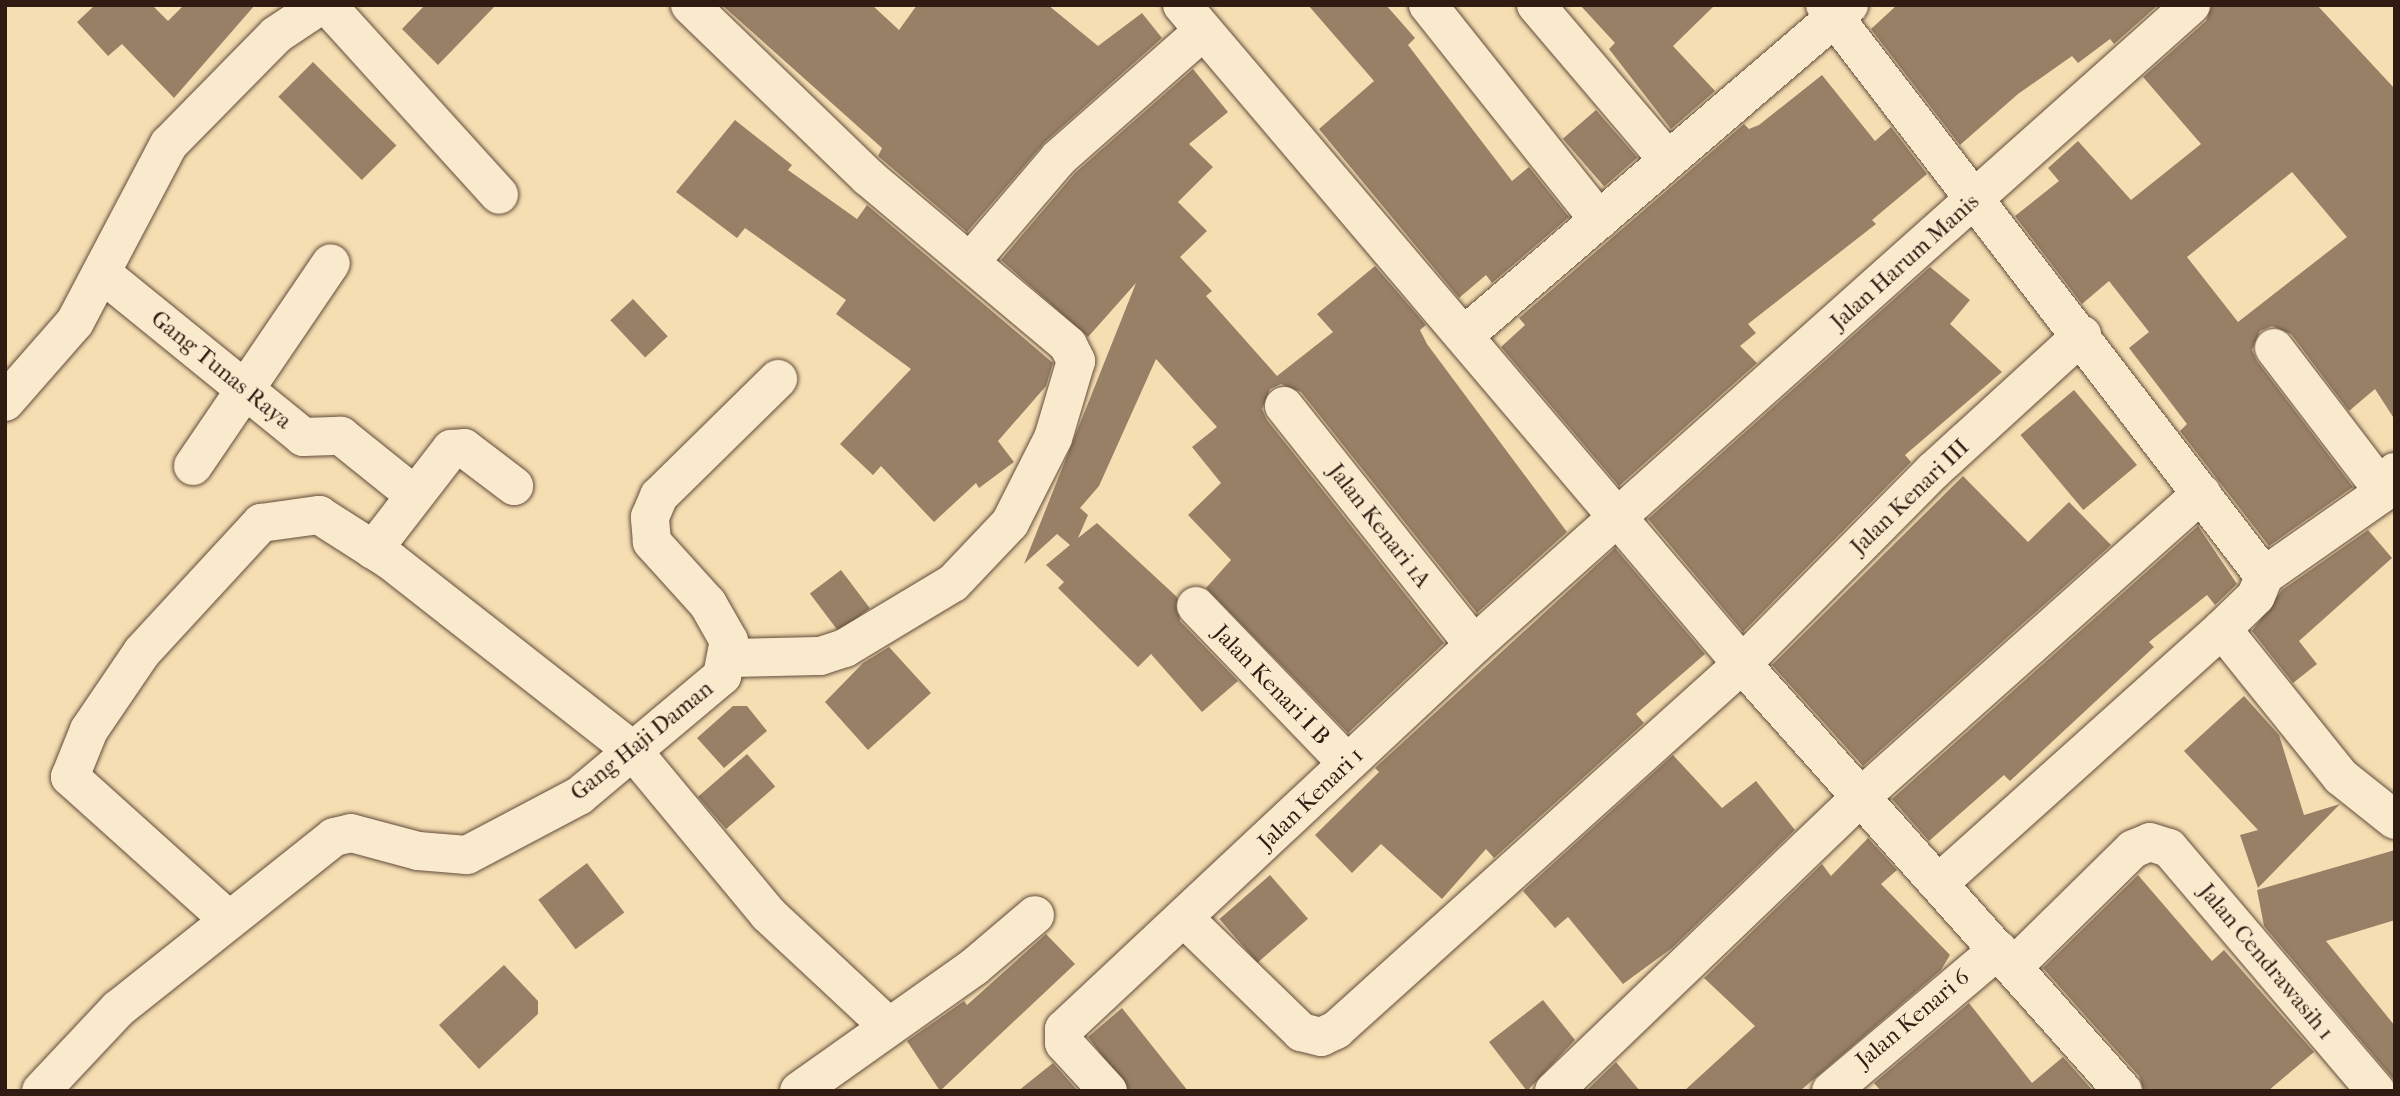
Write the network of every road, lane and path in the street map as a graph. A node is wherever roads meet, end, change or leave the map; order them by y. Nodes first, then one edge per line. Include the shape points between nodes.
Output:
1 (321, 5) edge
2 (327, 5) edge
3 (690, 5) edge
4 (1428, 5) edge
5 (1536, 5) edge
6 (2191, 5) edge
7 (1837, 10) edge
8 (1193, 18) edge
9 (1668, 160) junction
10 (499, 195) dead end
11 (1978, 197) junction
12 (1599, 220) junction
13 (971, 261) junction
14 (331, 262) dead end
15 (104, 275) junction
16 (1466, 334) junction
17 (2082, 335) junction
18 (2274, 348) dead end
19 (778, 379) dead end
20 (248, 387) junction
21 (5, 402) edge
22 (1284, 407) dead end
23 (193, 466) dead end
24 (2390, 482) edge
25 (514, 486) dead end
26 (412, 493) junction
27 (2203, 493) junction
28 (1619, 519) junction
29 (373, 550) junction
30 (2264, 576) junction
31 (1196, 606) dead end
32 (2222, 629) junction
33 (1474, 645) junction
34 (730, 658) junction
35 (1742, 664) junction
36 (632, 750) junction
37 (1347, 763) junction
38 (1862, 796) junction
39 (2395, 820) edge
40 (2150, 842) joint
41 (1939, 883) junction
42 (1035, 915) dead end
43 (229, 920) junction
44 (1185, 920) junction
45 (2005, 958) junction
46 (886, 1024) junction
47 (1852, 1083) edge
48 (41, 1091) edge
49 (799, 1091) edge
50 (1108, 1091) edge
51 (1554, 1091) edge
52 (2123, 1091) edge
53 (2376, 1091) edge

1 - 15 street via 276,35 169,144
2 - 10 street
3 - 13 street via 867,177
4 - 12 street
5 - 9 street
6 - 11 street, Jalan Harum Manis
7 - 9 street
7 - 11 street
8 - 13 street via 1059,158
8 - 16 street
9 - 12 street
11 - 17 street
11 - 28 street, Jalan Harum Manis
12 - 16 street
13 - 34 street via 1068,345 1076,361 1053,438 1010,523 953,583 845,648 820,656
14 - 20 street
15 - 20 street, Gang Tunas Raya
15 - 21 street via 45,362
16 - 28 street
17 - 27 street
17 - 35 street, Jalan Kenari III via 1933,471
18 - 24 street
19 - 34 street, Gang Haji Daman via 659,496 650,517 652,542 708,604 729,640
20 - 23 street
20 - 26 street, Gang Tunas Raya via 303,437 341,436
22 - 33 street, Jalan Kenari 1A
24 - 30 street
25 - 26 street via 464,448 451,449
26 - 29 street
27 - 30 street
27 - 38 street
28 - 33 street, Jalan Kenari 1
28 - 35 street
29 - 36 street
29 - 43 street via 319,515 261,523 142,652 89,730 70,777
30 - 32 street via 2256,596
31 - 37 street, Jalan Kenari I B
32 - 39 street via 2341,777
32 - 41 street
33 - 37 street, Jalan Kenari 1
34 - 36 street, Gang Haji Daman via 722,676
35 - 38 street
35 - 44 street, Jalan Kenari III via 1321,1037 1301,1032
36 - 43 street, Gang Haji Daman via 579,796 467,855 418,851 351,832 334,838
36 - 46 street via 768,914
37 - 44 street, Jalan Kenari 1
38 - 41 street
38 - 51 street
40 - 45 street, Jalan Kenari 6 via 2133,849
40 - 53 street, Jalan Cendrawasih 1 via 2169,848
41 - 45 street
42 - 46 street via 974,967
43 - 48 street, Gang Haji Daman via 118,1009
44 - 50 street, Jalan Kenari 1 via 1064,1029 1064,1044
45 - 47 street, Jalan Kenari 6
45 - 52 street
46 - 49 street

